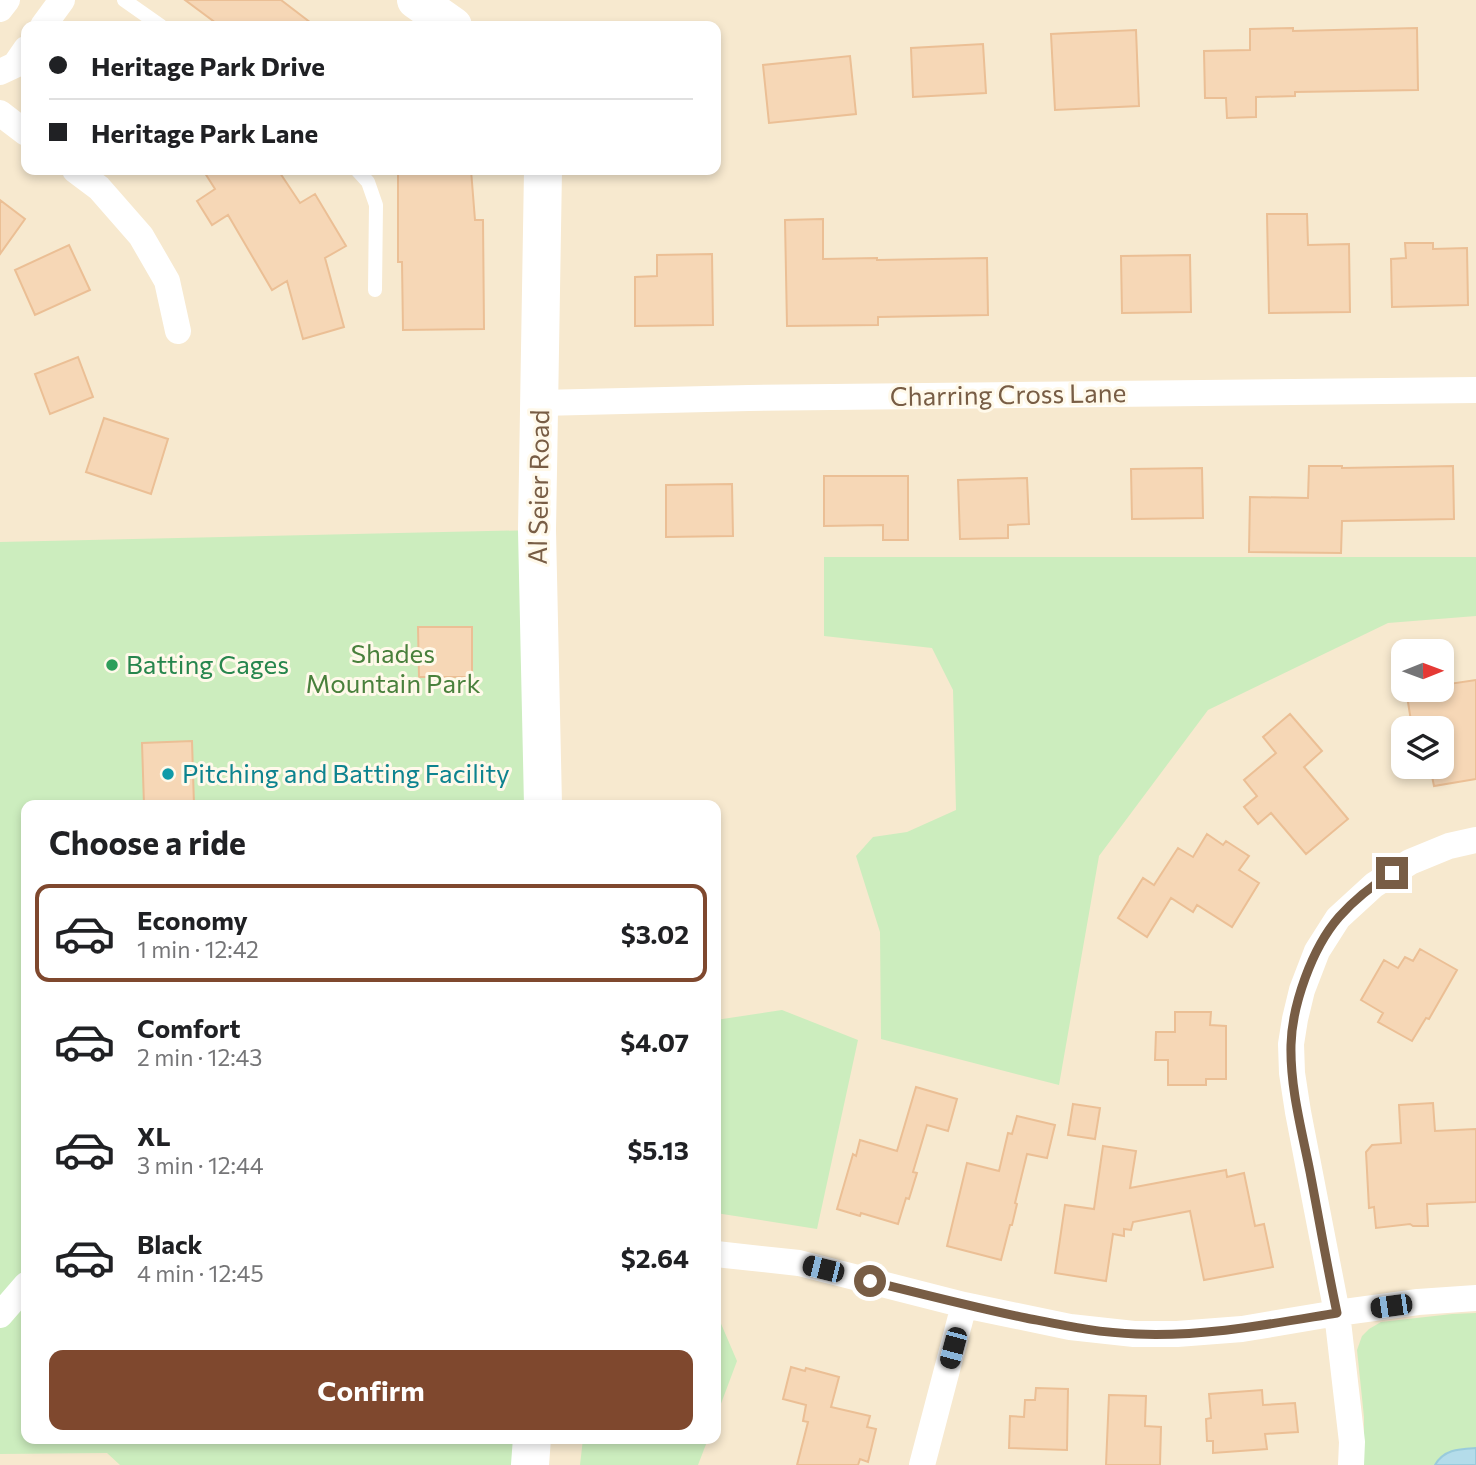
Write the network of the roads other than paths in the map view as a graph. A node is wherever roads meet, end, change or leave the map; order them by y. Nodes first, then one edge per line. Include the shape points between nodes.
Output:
1 (7, 0) edge
2 (62, 0) edge
3 (124, 0) edge
4 (416, 0) edge
5 (0, 9) edge
6 (47, 21) edge
7 (154, 21) edge
8 (446, 21) edge
9 (21, 56) edge
10 (0, 72) edge
11 (0, 114) edge
12 (21, 129) edge
13 (82, 175) edge
14 (362, 175) edge
15 (543, 175) edge
16 (375, 290) dead end
17 (178, 331) dead end
18 (1476, 390) edge
19 (540, 402) junction
20 (542, 800) edge
21 (1476, 840) edge
22 (721, 1255) edge
23 (21, 1291) edge
24 (1476, 1298) edge
25 (964, 1305) junction
26 (1337, 1313) junction
27 (0, 1315) edge
28 (532, 1444) edge
29 (530, 1465) edge
30 (922, 1465) edge
31 (1351, 1465) edge

1 - 5 street
2 - 6 street
3 - 7 lane
4 - 8 street
9 - 10 street
11 - 12 street
13 - 17 street via 141,236 167,281
14 - 16 lane via 376,205
15 - 19 street, Al Seier Road
18 - 19 street, Charring Cross Lane
19 - 20 street, Al Seier Road via 537,530
21 - 26 street via 1410,862 1374,885 1338,918 1317,951 1302,990 1291,1044 1292,1073
22 - 25 street via 799,1263
23 - 27 street
24 - 26 street
25 - 26 street via 1070,1327 1134,1334 1242,1329
25 - 30 street
26 - 31 street
28 - 29 street

